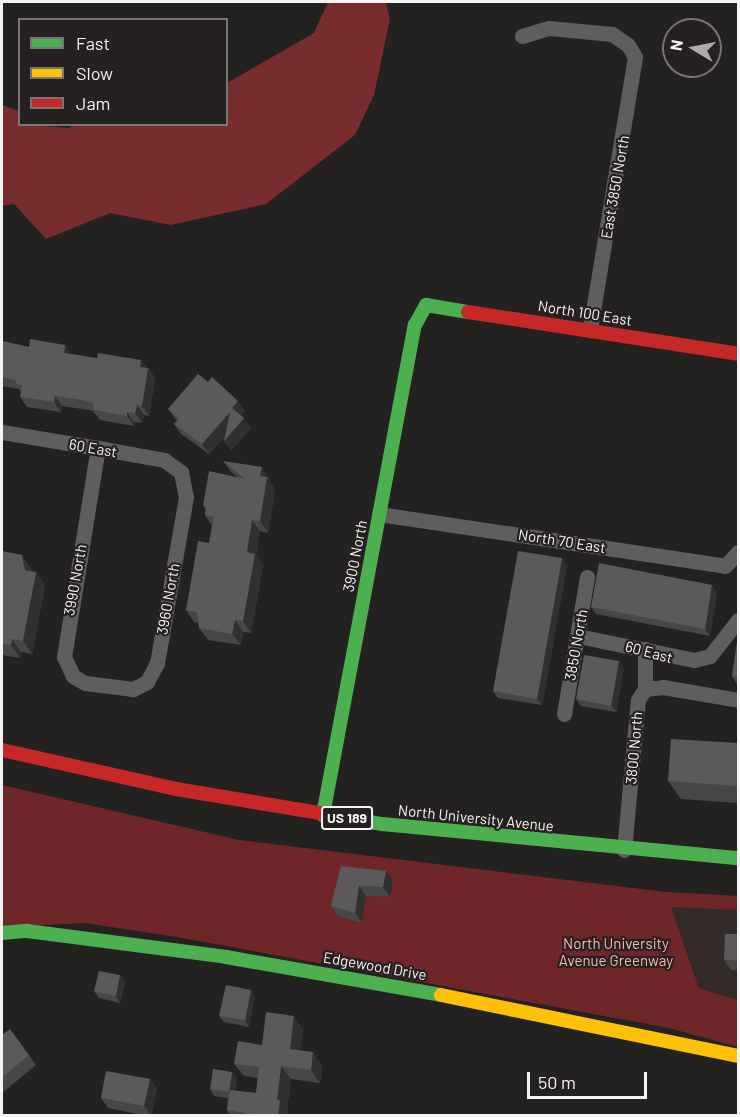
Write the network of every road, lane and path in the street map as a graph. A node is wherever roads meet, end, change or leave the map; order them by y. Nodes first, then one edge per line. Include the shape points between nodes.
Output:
1 (522, 36) dead end
2 (426, 305) joint
3 (590, 330) junction
4 (738, 354) edge
5 (2, 432) edge
6 (98, 448) junction
7 (181, 472) joint
8 (380, 514) junction
9 (738, 552) edge
10 (587, 577) dead end
11 (738, 620) edge
12 (578, 636) junction
13 (645, 649) junction
14 (105, 687) joint
15 (645, 689) junction
16 (738, 700) edge
17 (564, 714) dead end
18 (2, 750) edge
19 (323, 814) junction
20 (624, 850) junction
21 (738, 858) edge
22 (2, 933) edge
23 (738, 1056) edge

1 - 3 street, East 3850 North via 549,28 612,34 628,45 636,68
2 - 3 main road, North 100 East
2 - 8 main road, 3900 North via 415,325
3 - 4 main road, North 100 East
5 - 6 street, 60 East
6 - 7 street, 60 East via 164,460
6 - 14 street, 3990 North via 63,651 73,676
7 - 14 street, 3960 North via 186,497 155,670 141,687
8 - 9 street, North 70 East via 725,566
8 - 19 main road, 3900 North
10 - 12 street, 3850 North
11 - 13 street, 60 East via 717,649 704,659 685,661
12 - 13 street, 60 East
12 - 17 street, 3850 North
13 - 15 street, 3800 North
15 - 16 street via 663,687
15 - 20 street, 3800 North via 638,700
18 - 19 main road, North University Avenue / US 189 via 176,789
19 - 20 main road, North University Avenue / US 189
20 - 21 main road, North University Avenue / US 189
22 - 23 main road, Edgewood Drive via 39,932 226,957 530,1010

